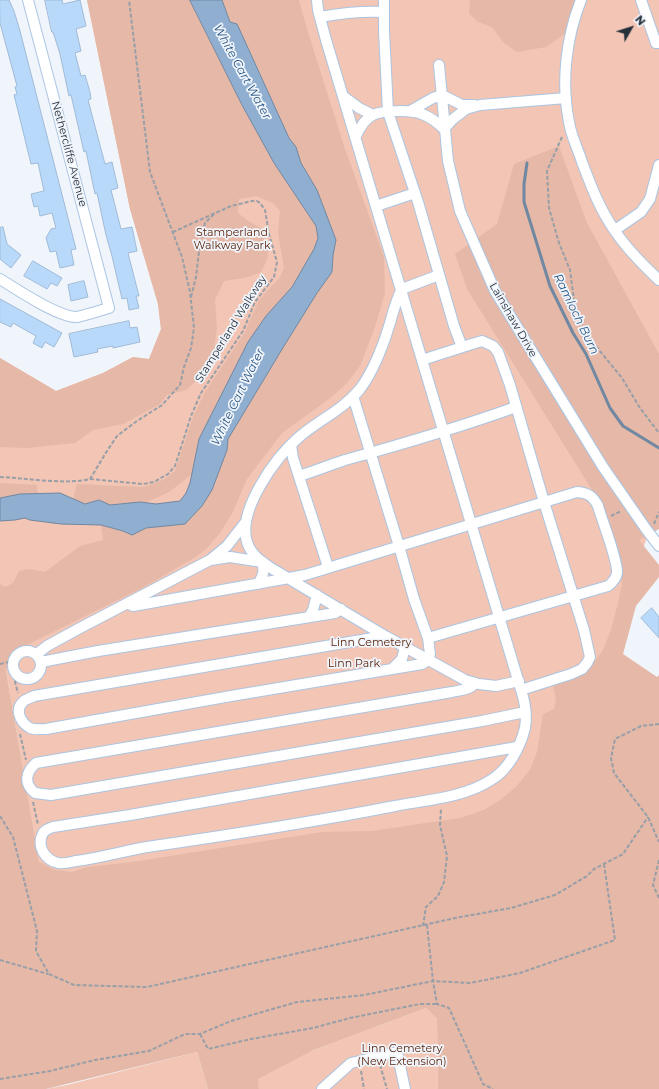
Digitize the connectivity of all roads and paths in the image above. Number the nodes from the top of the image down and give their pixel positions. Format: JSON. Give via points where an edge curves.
{"nodes":[{"id":1,"x":28,"y":0,"type":"edge"},
{"id":2,"x":129,"y":0,"type":"edge"},
{"id":3,"x":317,"y":0,"type":"edge"},
{"id":4,"x":384,"y":0,"type":"edge"},
{"id":5,"x":581,"y":0,"type":"edge"},
{"id":6,"x":641,"y":0,"type":"edge"},
{"id":7,"x":384,"y":12,"type":"junction"},
{"id":8,"x":320,"y":17,"type":"junction"},
{"id":9,"x":659,"y":43,"type":"edge"},
{"id":10,"x":439,"y":65,"type":"dead end"},
{"id":11,"x":442,"y":95,"type":"junction"},
{"id":12,"x":343,"y":96,"type":"junction"},
{"id":13,"x":566,"y":98,"type":"junction"},
{"id":14,"x":480,"y":105,"type":"junction"},
{"id":15,"x":410,"y":111,"type":"junction"},
{"id":16,"x":388,"y":112,"type":"junction"},
{"id":17,"x":373,"y":115,"type":"junction"},
{"id":18,"x":569,"y":123,"type":"junction"},
{"id":19,"x":444,"y":129,"type":"junction"},
{"id":20,"x":356,"y":136,"type":"junction"},
{"id":21,"x":659,"y":165,"type":"edge"},
{"id":22,"x":415,"y":193,"type":"junction"},
{"id":23,"x":376,"y":206,"type":"junction"},
{"id":24,"x":215,"y":214,"type":"junction"},
{"id":25,"x":615,"y":230,"type":"junction"},
{"id":26,"x":173,"y":232,"type":"junction"},
{"id":27,"x":439,"y":275,"type":"junction"},
{"id":28,"x":0,"y":279,"type":"edge"},
{"id":29,"x":659,"y":280,"type":"edge"},
{"id":30,"x":402,"y":289,"type":"junction"},
{"id":31,"x":191,"y":299,"type":"junction"},
{"id":32,"x":462,"y":347,"type":"junction"},
{"id":33,"x":422,"y":360,"type":"junction"},
{"id":34,"x":353,"y":396,"type":"junction"},
{"id":35,"x":516,"y":407,"type":"junction"},
{"id":36,"x":443,"y":430,"type":"junction"},
{"id":37,"x":659,"y":433,"type":"edge"},
{"id":38,"x":291,"y":445,"type":"junction"},
{"id":39,"x":370,"y":453,"type":"junction"},
{"id":40,"x":299,"y":476,"type":"junction"},
{"id":41,"x":0,"y":477,"type":"edge"},
{"id":42,"x":90,"y":479,"type":"junction"},
{"id":43,"x":544,"y":502,"type":"junction"},
{"id":44,"x":630,"y":508,"type":"junction"},
{"id":45,"x":602,"y":520,"type":"junction"},
{"id":46,"x":246,"y":522,"type":"junction"},
{"id":47,"x":471,"y":523,"type":"junction"},
{"id":48,"x":399,"y":546,"type":"junction"},
{"id":49,"x":659,"y":546,"type":"edge"},
{"id":50,"x":210,"y":560,"type":"junction"},
{"id":51,"x":262,"y":562,"type":"junction"},
{"id":52,"x":328,"y":568,"type":"junction"},
{"id":53,"x":289,"y":578,"type":"junction"},
{"id":54,"x":258,"y":584,"type":"junction"},
{"id":55,"x":317,"y":595,"type":"junction"},
{"id":56,"x":573,"y":597,"type":"junction"},
{"id":57,"x":127,"y":603,"type":"junction"},
{"id":58,"x":341,"y":610,"type":"junction"},
{"id":59,"x":308,"y":617,"type":"junction"},
{"id":60,"x":500,"y":617,"type":"junction"},
{"id":61,"x":358,"y":620,"type":"junction"},
{"id":62,"x":382,"y":634,"type":"junction"},
{"id":63,"x":428,"y":638,"type":"junction"},
{"id":64,"x":354,"y":641,"type":"junction"},
{"id":65,"x":405,"y":647,"type":"junction"},
{"id":66,"x":39,"y":658,"type":"junction"},
{"id":67,"x":428,"y":660,"type":"junction"},
{"id":68,"x":13,"y":661,"type":"junction"},
{"id":69,"x":0,"y":664,"type":"edge"},
{"id":70,"x":392,"y":668,"type":"junction"},
{"id":71,"x":16,"y":675,"type":"junction"},
{"id":72,"x":475,"y":683,"type":"junction"},
{"id":73,"x":520,"y":685,"type":"junction"},
{"id":74,"x":24,"y":701,"type":"junction"},
{"id":75,"x":525,"y":712,"type":"junction"},
{"id":76,"x":25,"y":724,"type":"junction"},
{"id":77,"x":659,"y":724,"type":"edge"},
{"id":78,"x":517,"y":747,"type":"junction"},
{"id":79,"x":31,"y":768,"type":"junction"},
{"id":80,"x":34,"y":793,"type":"junction"},
{"id":81,"x":441,"y":797,"type":"junction"},
{"id":82,"x":0,"y":816,"type":"edge"},
{"id":83,"x":648,"y":816,"type":"junction"},
{"id":84,"x":44,"y":832,"type":"junction"},
{"id":85,"x":659,"y":842,"type":"edge"},
{"id":86,"x":659,"y":860,"type":"edge"},
{"id":87,"x":604,"y":864,"type":"junction"},
{"id":88,"x":659,"y":898,"type":"edge"},
{"id":89,"x":427,"y":925,"type":"junction"},
{"id":90,"x":423,"y":926,"type":"junction"},
{"id":91,"x":0,"y":960,"type":"edge"},
{"id":92,"x":49,"y":974,"type":"junction"},
{"id":93,"x":433,"y":981,"type":"junction"},
{"id":94,"x":437,"y":1004,"type":"junction"},
{"id":95,"x":200,"y":1034,"type":"junction"},
{"id":96,"x":378,"y":1056,"type":"junction"},
{"id":97,"x":359,"y":1061,"type":"junction"},
{"id":98,"x":0,"y":1079,"type":"edge"},
{"id":99,"x":322,"y":1089,"type":"edge"},
{"id":100,"x":364,"y":1089,"type":"edge"},
{"id":101,"x":387,"y":1089,"type":"edge"},
{"id":102,"x":405,"y":1089,"type":"edge"},
{"id":103,"x":493,"y":1089,"type":"edge"}],
"edges":[{"from":1,"to":28,"type":"street","name":"Nethercliffe Avenue","via":[[109,308],[76,317],[66,316]]},
{"from":2,"to":26,"type":"path","name":"Stamperland Walkway","via":[[150,172]]},
{"from":3,"to":8,"type":"street"},
{"from":4,"to":7,"type":"street"},
{"from":5,"to":13,"type":"street","via":[[574,17],[566,55]]},
{"from":6,"to":9,"type":"street","via":[[656,43]]},
{"from":7,"to":8,"type":"street","via":[[362,11]]},
{"from":7,"to":16,"type":"street"},
{"from":8,"to":12,"type":"street"},
{"from":10,"to":11,"type":"street","name":"Lainshaw Drive"},
{"from":11,"to":14,"type":"street","via":[[462,105]]},
{"from":11,"to":15,"type":"street"},
{"from":11,"to":19,"type":"street","name":"Lainshaw Drive"},
{"from":12,"to":17,"type":"street"},
{"from":12,"to":20,"type":"street"},
{"from":13,"to":14,"type":"street"},
{"from":13,"to":18,"type":"street"},
{"from":14,"to":19,"type":"street","via":[[466,109]]},
{"from":15,"to":16,"type":"street"},
{"from":15,"to":19,"type":"street","via":[[422,114]]},
{"from":16,"to":17,"type":"street"},
{"from":16,"to":22,"type":"street"},
{"from":17,"to":20,"type":"street","via":[[360,127]]},
{"from":18,"to":25,"type":"street","via":[[598,202]]},
{"from":18,"to":37,"type":"path","via":[[547,171],[550,208],[570,270],[575,308],[586,334],[622,378]]},
{"from":19,"to":44,"type":"street","name":"Lainshaw Drive","via":[[448,161],[460,211],[495,291]]},
{"from":20,"to":23,"type":"street"},
{"from":21,"to":25,"type":"street","via":[[650,199],[641,212]]},
{"from":22,"to":23,"type":"street"},
{"from":22,"to":27,"type":"street"},
{"from":23,"to":30,"type":"street"},
{"from":24,"to":26,"type":"path","name":"Stamperland Walkway"},
{"from":24,"to":31,"type":"path","via":[[205,223]]},
{"from":24,"to":42,"type":"path","name":"Stamperland Walkway","via":[[240,203],[260,203],[265,210],[277,262],[274,277],[201,393],[175,466],[168,474],[154,482],[143,484]]},
{"from":25,"to":29,"type":"street","via":[[635,257]]},
{"from":26,"to":31,"type":"path","name":"Stamperland Walkway","via":[[182,257]]},
{"from":27,"to":30,"type":"street"},
{"from":27,"to":32,"type":"street"},
{"from":30,"to":33,"type":"street"},
{"from":30,"to":34,"type":"street","via":[[369,374]]},
{"from":31,"to":42,"type":"path","name":"Stamperland Walkway","via":[[194,328],[192,348],[180,385],[162,406],[117,436]]},
{"from":32,"to":33,"type":"street"},
{"from":32,"to":35,"type":"street","via":[[482,342],[493,346],[503,363]]},
{"from":33,"to":36,"type":"street"},
{"from":34,"to":38,"type":"street"},
{"from":34,"to":39,"type":"street"},
{"from":35,"to":36,"type":"street"},
{"from":35,"to":43,"type":"street"},
{"from":36,"to":39,"type":"street"},
{"from":36,"to":47,"type":"street"},
{"from":38,"to":40,"type":"street"},
{"from":38,"to":46,"type":"street","via":[[269,471]]},
{"from":39,"to":40,"type":"street"},
{"from":39,"to":48,"type":"street"},
{"from":40,"to":52,"type":"street"},
{"from":41,"to":42,"type":"path","name":"Stamperland Walkway","via":[[63,481]]},
{"from":43,"to":45,"type":"street","via":[[577,492],[586,492],[593,497]]},
{"from":43,"to":47,"type":"street"},
{"from":43,"to":56,"type":"street"},
{"from":44,"to":45,"type":"path"},
{"from":44,"to":49,"type":"street","name":"Lainshaw Drive"},
{"from":45,"to":56,"type":"street","via":[[617,574],[608,586]]},
{"from":46,"to":50,"type":"street","via":[[228,546]]},
{"from":46,"to":51,"type":"street","via":[[244,530],[247,544],[254,556]]},
{"from":47,"to":48,"type":"street"},
{"from":47,"to":60,"type":"street"},
{"from":48,"to":52,"type":"street"},
{"from":48,"to":63,"type":"street"},
{"from":50,"to":51,"type":"street","via":[[230,558]]},
{"from":50,"to":57,"type":"street"},
{"from":51,"to":53,"type":"street"},
{"from":51,"to":54,"type":"street","via":[[264,570]]},
{"from":52,"to":53,"type":"street"},
{"from":53,"to":54,"type":"street"},
{"from":53,"to":55,"type":"street"},
{"from":54,"to":57,"type":"street","via":[[133,606]]},
{"from":55,"to":58,"type":"street"},
{"from":55,"to":59,"type":"street","via":[[314,610]]},
{"from":56,"to":60,"type":"street"},
{"from":56,"to":73,"type":"street","via":[[589,649],[590,658],[587,664],[571,674]]},
{"from":57,"to":66,"type":"street","via":[[53,643]]},
{"from":58,"to":59,"type":"street"},
{"from":58,"to":61,"type":"street"},
{"from":59,"to":66,"type":"street"},
{"from":60,"to":63,"type":"street"},
{"from":60,"to":73,"type":"street"},
{"from":61,"to":62,"type":"street"},
{"from":61,"to":64,"type":"street","via":[[359,632]]},
{"from":62,"to":64,"type":"street","via":[[379,637]]},
{"from":62,"to":65,"type":"street"},
{"from":63,"to":67,"type":"street"},
{"from":64,"to":74,"type":"street","via":[[34,696]]},
{"from":65,"to":67,"type":"street"},
{"from":65,"to":70,"type":"street","via":[[402,659]]},
{"from":66,"to":68,"type":"street","via":[[28,650],[19,653]]},
{"from":66,"to":71,"type":"street","via":[[40,671],[34,678],[25,679]]},
{"from":67,"to":70,"type":"street","via":[[422,664]]},
{"from":67,"to":72,"type":"street"},
{"from":68,"to":69,"type":"path"},
{"from":68,"to":71,"type":"street"},
{"from":70,"to":76,"type":"street","via":[[46,729],[32,728]]},
{"from":71,"to":74,"type":"path","via":[[17,692]]},
{"from":72,"to":73,"type":"street","via":[[496,686]]},
{"from":72,"to":79,"type":"street","via":[[467,689],[452,692],[52,760]]},
{"from":73,"to":75,"type":"street"},
{"from":74,"to":76,"type":"street","via":[[19,708],[19,715]]},
{"from":75,"to":78,"type":"street","via":[[525,728]]},
{"from":75,"to":80,"type":"street","via":[[119,784],[51,795]]},
{"from":76,"to":79,"type":"path","via":[[20,733],[26,759]]},
{"from":77,"to":83,"type":"path","via":[[641,726],[615,739],[611,758],[614,773]]},
{"from":78,"to":81,"type":"street","via":[[506,767],[492,780],[476,788]]},
{"from":78,"to":84,"type":"street","via":[[130,815],[53,826]]},
{"from":79,"to":80,"type":"street","via":[[27,776],[28,784]]},
{"from":80,"to":84,"type":"path","via":[[32,799],[37,824]]},
{"from":81,"to":84,"type":"street","via":[[60,864],[45,856],[40,842]]},
{"from":81,"to":90,"type":"path","via":[[440,825],[447,856],[444,882],[438,896],[426,907]]},
{"from":82,"to":92,"type":"path","via":[[13,837],[36,931],[36,951]]},
{"from":83,"to":85,"type":"path"},
{"from":83,"to":87,"type":"path","via":[[623,854]]},
{"from":86,"to":88,"type":"path","via":[[653,885]]},
{"from":87,"to":89,"type":"path","via":[[555,895],[511,908]]},
{"from":87,"to":93,"type":"path","via":[[615,940],[520,973],[470,983]]},
{"from":89,"to":90,"type":"path"},
{"from":89,"to":93,"type":"path"},
{"from":90,"to":92,"type":"path","via":[[147,987],[74,985]]},
{"from":91,"to":92,"type":"path"},
{"from":93,"to":94,"type":"path"},
{"from":93,"to":95,"type":"path","via":[[364,995],[297,1002],[231,1021]]},
{"from":94,"to":95,"type":"path","via":[[420,1004],[208,1049]]},
{"from":94,"to":103,"type":"path","via":[[449,1008],[483,1084]]},
{"from":95,"to":98,"type":"path","via":[[185,1034],[149,1051]]},
{"from":96,"to":97,"type":"street"},
{"from":96,"to":101,"type":"path"},
{"from":96,"to":102,"type":"street","via":[[397,1052]]},
{"from":97,"to":99,"type":"street","via":[[351,1063]]},
{"from":97,"to":100,"type":"path"}]}
